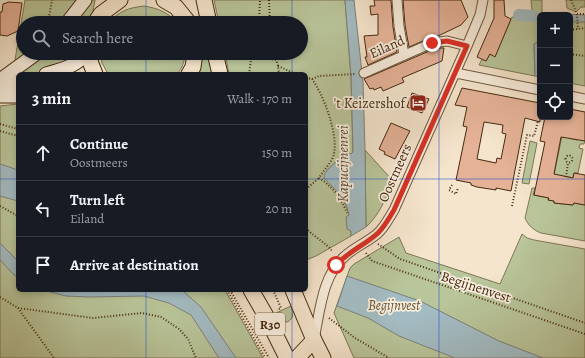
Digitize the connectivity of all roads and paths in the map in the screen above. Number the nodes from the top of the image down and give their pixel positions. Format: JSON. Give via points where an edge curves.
{"nodes":[{"id":1,"x":52,"y":0,"type":"edge"},
{"id":2,"x":85,"y":0,"type":"edge"},
{"id":3,"x":120,"y":0,"type":"edge"},
{"id":4,"x":164,"y":0,"type":"edge"},
{"id":5,"x":199,"y":0,"type":"edge"},
{"id":6,"x":204,"y":0,"type":"edge"},
{"id":7,"x":260,"y":0,"type":"edge"},
{"id":8,"x":269,"y":0,"type":"edge"},
{"id":9,"x":396,"y":0,"type":"edge"},
{"id":10,"x":483,"y":0,"type":"edge"},
{"id":11,"x":571,"y":0,"type":"edge"},
{"id":12,"x":108,"y":4,"type":"edge"},
{"id":13,"x":577,"y":14,"type":"junction"},
{"id":14,"x":585,"y":14,"type":"edge"},
{"id":15,"x":49,"y":16,"type":"edge"},
{"id":16,"x":72,"y":16,"type":"edge"},
{"id":17,"x":100,"y":16,"type":"edge"},
{"id":18,"x":183,"y":16,"type":"edge"},
{"id":19,"x":197,"y":16,"type":"edge"},
{"id":20,"x":207,"y":16,"type":"edge"},
{"id":21,"x":259,"y":16,"type":"edge"},
{"id":22,"x":270,"y":16,"type":"edge"},
{"id":23,"x":585,"y":28,"type":"edge"},
{"id":24,"x":578,"y":29,"type":"junction"},
{"id":25,"x":573,"y":30,"type":"edge"},
{"id":26,"x":467,"y":46,"type":"junction"},
{"id":27,"x":573,"y":54,"type":"edge"},
{"id":28,"x":404,"y":55,"type":"junction"},
{"id":29,"x":585,"y":56,"type":"edge"},
{"id":30,"x":27,"y":60,"type":"edge"},
{"id":31,"x":81,"y":60,"type":"edge"},
{"id":32,"x":89,"y":60,"type":"edge"},
{"id":33,"x":194,"y":60,"type":"edge"},
{"id":34,"x":217,"y":60,"type":"edge"},
{"id":35,"x":251,"y":60,"type":"edge"},
{"id":36,"x":277,"y":60,"type":"edge"},
{"id":37,"x":278,"y":66,"type":"junction"},
{"id":38,"x":52,"y":72,"type":"edge"},
{"id":39,"x":94,"y":72,"type":"edge"},
{"id":40,"x":190,"y":72,"type":"edge"},
{"id":41,"x":220,"y":72,"type":"edge"},
{"id":42,"x":249,"y":72,"type":"edge"},
{"id":43,"x":278,"y":72,"type":"edge"},
{"id":44,"x":292,"y":72,"type":"edge"},
{"id":45,"x":364,"y":73,"type":"dead end"},
{"id":46,"x":456,"y":73,"type":"junction"},
{"id":47,"x":346,"y":75,"type":"dead end"},
{"id":48,"x":308,"y":78,"type":"edge"},
{"id":49,"x":312,"y":79,"type":"junction"},
{"id":50,"x":0,"y":80,"type":"edge"},
{"id":51,"x":16,"y":84,"type":"edge"},
{"id":52,"x":0,"y":89,"type":"edge"},
{"id":53,"x":537,"y":89,"type":"edge"},
{"id":54,"x":0,"y":96,"type":"edge"},
{"id":55,"x":16,"y":96,"type":"edge"},
{"id":56,"x":573,"y":97,"type":"edge"},
{"id":57,"x":585,"y":99,"type":"edge"},
{"id":58,"x":538,"y":121,"type":"dead end"},
{"id":59,"x":0,"y":124,"type":"edge"},
{"id":60,"x":16,"y":128,"type":"edge"},
{"id":61,"x":0,"y":131,"type":"edge"},
{"id":62,"x":16,"y":135,"type":"edge"},
{"id":63,"x":568,"y":163,"type":"dead end"},
{"id":64,"x":566,"y":177,"type":"dead end"},
{"id":65,"x":319,"y":178,"type":"junction"},
{"id":66,"x":452,"y":185,"type":"dead end"},
{"id":67,"x":308,"y":187,"type":"edge"},
{"id":68,"x":458,"y":188,"type":"dead end"},
{"id":69,"x":0,"y":206,"type":"edge"},
{"id":70,"x":512,"y":206,"type":"dead end"},
{"id":71,"x":347,"y":213,"type":"dead end"},
{"id":72,"x":16,"y":215,"type":"edge"},
{"id":73,"x":308,"y":230,"type":"edge"},
{"id":74,"x":371,"y":238,"type":"junction"},
{"id":75,"x":332,"y":251,"type":"dead end"},
{"id":76,"x":366,"y":252,"type":"dead end"},
{"id":77,"x":228,"y":292,"type":"edge"},
{"id":78,"x":231,"y":292,"type":"edge"},
{"id":79,"x":252,"y":292,"type":"edge"},
{"id":80,"x":274,"y":292,"type":"edge"},
{"id":81,"x":294,"y":292,"type":"edge"},
{"id":82,"x":0,"y":297,"type":"edge"},
{"id":83,"x":18,"y":308,"type":"junction"},
{"id":84,"x":281,"y":308,"type":"dead end"},
{"id":85,"x":329,"y":318,"type":"dead end"},
{"id":86,"x":585,"y":322,"type":"edge"},
{"id":87,"x":585,"y":334,"type":"edge"},
{"id":88,"x":314,"y":340,"type":"junction"},
{"id":89,"x":54,"y":358,"type":"edge"},
{"id":90,"x":196,"y":358,"type":"edge"},
{"id":91,"x":265,"y":358,"type":"edge"},
{"id":92,"x":269,"y":358,"type":"edge"},
{"id":93,"x":287,"y":358,"type":"edge"},
{"id":94,"x":297,"y":358,"type":"edge"},
{"id":95,"x":323,"y":358,"type":"edge"},
{"id":96,"x":389,"y":358,"type":"edge"}],
"edges":[{"from":1,"to":15,"type":"path"},
{"from":2,"to":16,"type":"main road"},
{"from":3,"to":12,"type":"main road"},
{"from":4,"to":18,"type":"main road","via":[[176,7]]},
{"from":5,"to":19,"type":"main road"},
{"from":6,"to":20,"type":"main road"},
{"from":7,"to":21,"type":"path"},
{"from":8,"to":22,"type":"path"},
{"from":9,"to":28,"type":"street"},
{"from":10,"to":26,"type":"street","name":"Oostmeers","via":[[480,15]]},
{"from":11,"to":13,"type":"path"},
{"from":12,"to":17,"type":"main road"},
{"from":13,"to":14,"type":"path"},
{"from":13,"to":24,"type":"path"},
{"from":23,"to":24,"type":"path"},
{"from":24,"to":25,"type":"path"},
{"from":26,"to":28,"type":"street","name":"Eiland","via":[[442,41]]},
{"from":26,"to":46,"type":"street","name":"Oostmeers"},
{"from":27,"to":29,"type":"path"},
{"from":28,"to":45,"type":"street","name":"Eiland"},
{"from":30,"to":50,"type":"main road"},
{"from":31,"to":38,"type":"main road"},
{"from":32,"to":39,"type":"main road"},
{"from":33,"to":40,"type":"main road"},
{"from":34,"to":41,"type":"main road"},
{"from":35,"to":42,"type":"path"},
{"from":36,"to":37,"type":"path"},
{"from":37,"to":43,"type":"path"},
{"from":37,"to":44,"type":"path"},
{"from":46,"to":53,"type":"street"},
{"from":46,"to":74,"type":"street","name":"Oostmeers","via":[[394,210],[384,226]]},
{"from":47,"to":49,"type":"path","via":[[319,76]]},
{"from":48,"to":49,"type":"path"},
{"from":49,"to":65,"type":"path","via":[[324,99],[334,143],[334,155]]},
{"from":51,"to":52,"type":"main road"},
{"from":54,"to":55,"type":"main road"},
{"from":56,"to":57,"type":"street"},
{"from":58,"to":70,"type":"path","via":[[534,136],[527,135]]},
{"from":59,"to":60,"type":"path"},
{"from":61,"to":62,"type":"path"},
{"from":63,"to":64,"type":"path"},
{"from":65,"to":67,"type":"path"},
{"from":65,"to":71,"type":"path","via":[[335,190]]},
{"from":66,"to":68,"type":"path","via":[[449,190],[456,194]]},
{"from":69,"to":72,"type":"path"},
{"from":73,"to":75,"type":"path"},
{"from":74,"to":86,"type":"path","via":[[400,259]]},
{"from":74,"to":88,"type":"street","name":"Oostmeers","via":[[344,256],[331,273],[326,284]]},
{"from":76,"to":87,"type":"path","name":"Begijnenvest","via":[[372,261]]},
{"from":77,"to":91,"type":"path"},
{"from":78,"to":92,"type":"path"},
{"from":79,"to":93,"type":"main road","number":"R30"},
{"from":80,"to":84,"type":"path"},
{"from":81,"to":88,"type":"main road","number":"R30"},
{"from":82,"to":83,"type":"path"},
{"from":83,"to":89,"type":"path"},
{"from":83,"to":90,"type":"path","via":[[93,318],[142,312],[161,317],[179,329],[188,339]]},
{"from":85,"to":96,"type":"path","via":[[355,338]]},
{"from":88,"to":94,"type":"main road"},
{"from":88,"to":95,"type":"main road","number":"R30"}]}
